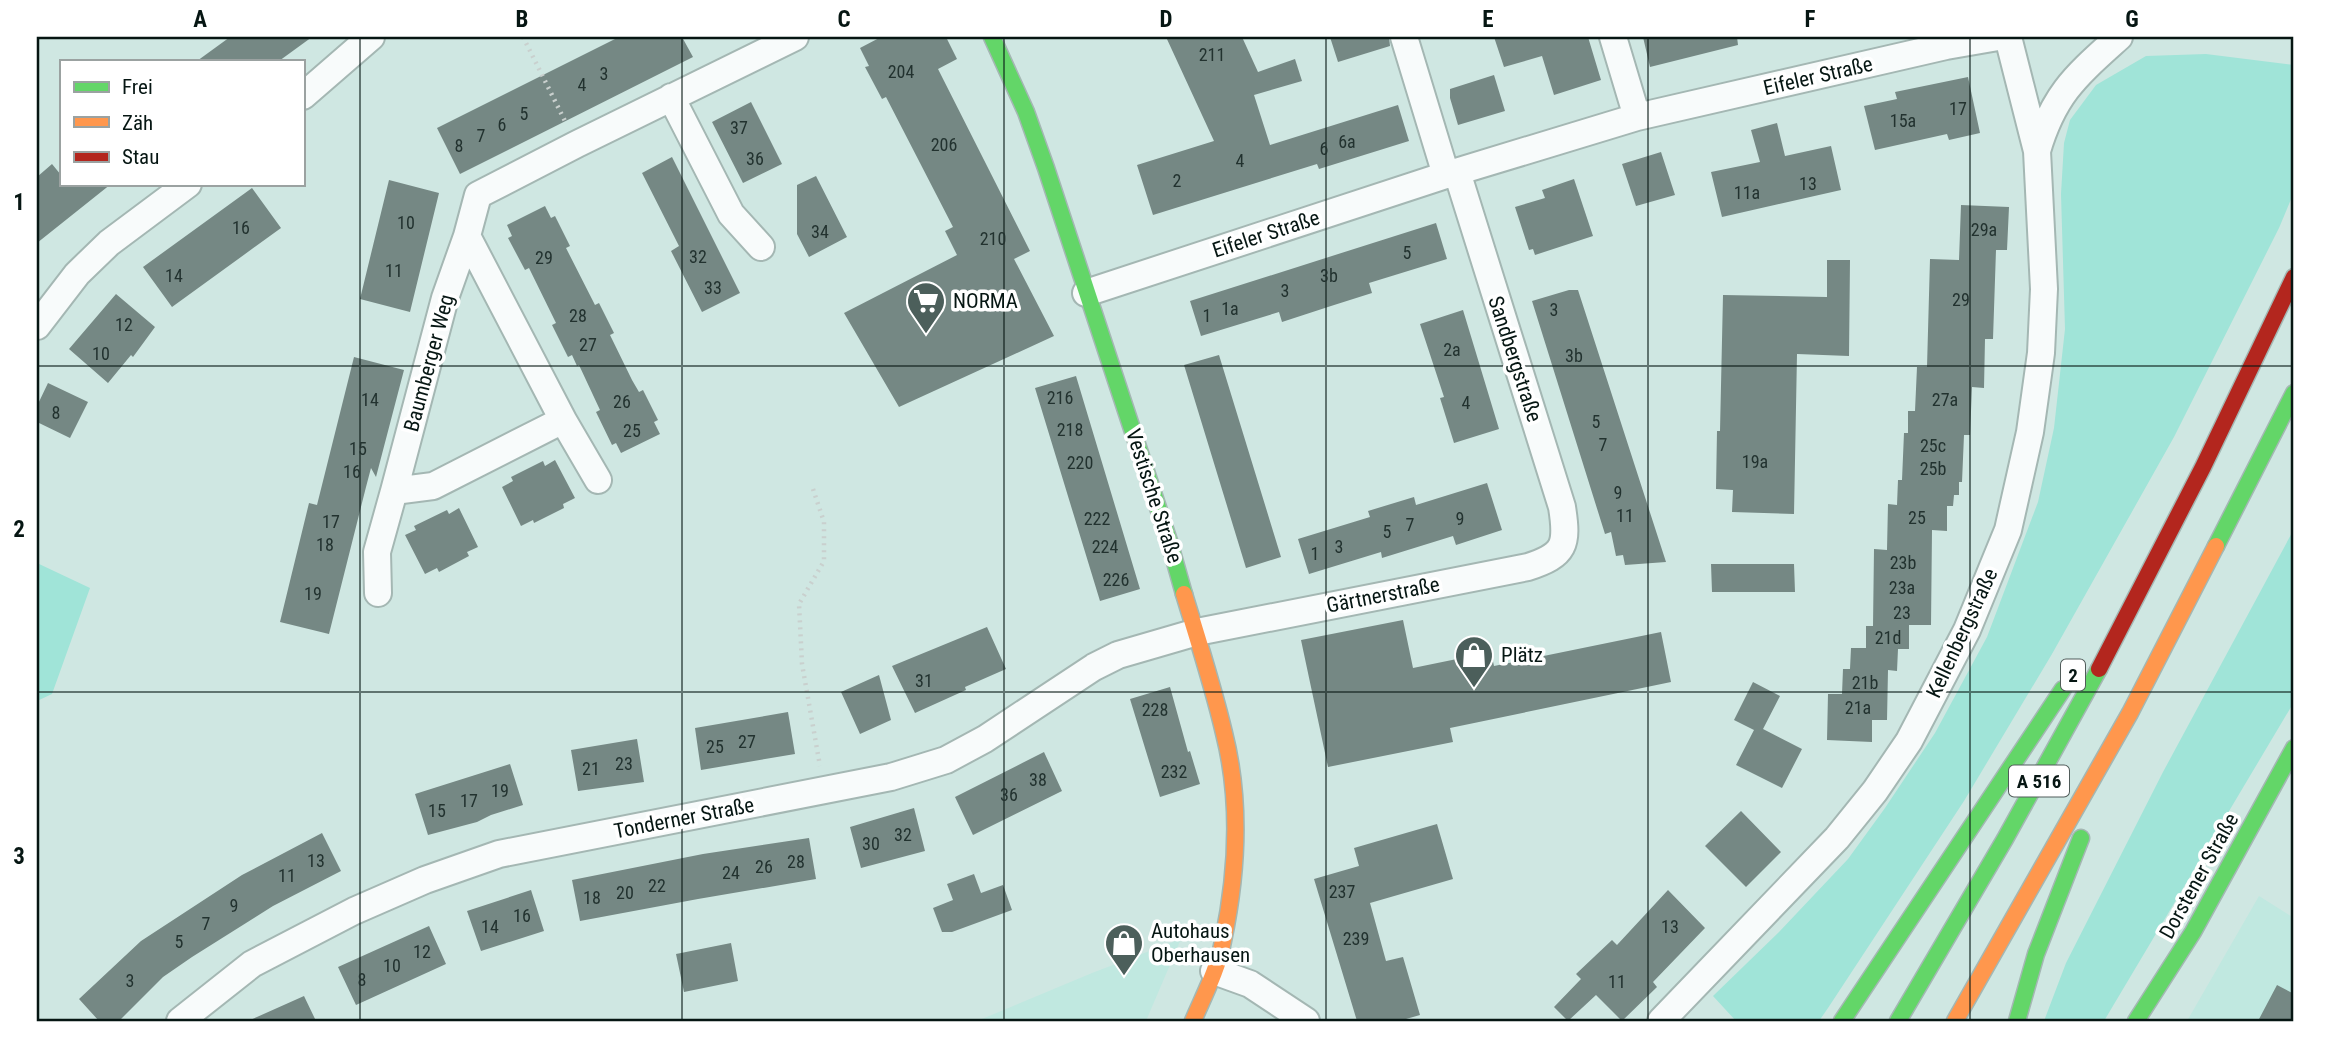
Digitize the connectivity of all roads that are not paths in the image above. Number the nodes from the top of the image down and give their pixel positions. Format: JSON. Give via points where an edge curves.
{"nodes":[{"id":1,"x":371,"y":37,"type":"edge"},
{"id":2,"x":795,"y":37,"type":"edge"},
{"id":3,"x":992,"y":37,"type":"edge"},
{"id":4,"x":1404,"y":37,"type":"edge"},
{"id":5,"x":1613,"y":37,"type":"edge"},
{"id":6,"x":1998,"y":37,"type":"edge"},
{"id":7,"x":2008,"y":37,"type":"edge"},
{"id":8,"x":2119,"y":37,"type":"edge"},
{"id":9,"x":304,"y":95,"type":"edge"},
{"id":10,"x":671,"y":97,"type":"junction"},
{"id":11,"x":1637,"y":117,"type":"junction"},
{"id":12,"x":2038,"y":151,"type":"junction"},
{"id":13,"x":1452,"y":174,"type":"junction"},
{"id":14,"x":185,"y":186,"type":"edge"},
{"id":15,"x":467,"y":236,"type":"junction"},
{"id":16,"x":761,"y":247,"type":"dead end"},
{"id":17,"x":2294,"y":277,"type":"edge"},
{"id":18,"x":1086,"y":293,"type":"junction"},
{"id":19,"x":37,"y":326,"type":"edge"},
{"id":20,"x":2294,"y":393,"type":"edge"},
{"id":21,"x":563,"y":420,"type":"junction"},
{"id":22,"x":598,"y":480,"type":"dead end"},
{"id":23,"x":394,"y":491,"type":"junction"},
{"id":24,"x":2169,"y":534,"type":"junction"},
{"id":25,"x":1563,"y":546,"type":"joint"},
{"id":26,"x":378,"y":593,"type":"dead end"},
{"id":27,"x":1196,"y":632,"type":"junction"},
{"id":28,"x":2092,"y":647,"type":"dead end"},
{"id":29,"x":2069,"y":681,"type":"dead end"},
{"id":30,"x":2130,"y":713,"type":"junction"},
{"id":31,"x":2294,"y":748,"type":"edge"},
{"id":32,"x":1214,"y":971,"type":"junction"},
{"id":33,"x":180,"y":1021,"type":"edge"},
{"id":34,"x":1193,"y":1021,"type":"edge"},
{"id":35,"x":1306,"y":1021,"type":"edge"},
{"id":36,"x":1661,"y":1021,"type":"edge"},
{"id":37,"x":1842,"y":1021,"type":"edge"},
{"id":38,"x":1898,"y":1021,"type":"edge"},
{"id":39,"x":1955,"y":1021,"type":"edge"},
{"id":40,"x":2017,"y":1021,"type":"edge"},
{"id":41,"x":2136,"y":1021,"type":"edge"}],
"edges":[{"from":1,"to":9,"type":"street"},
{"from":2,"to":10,"type":"street","name":"Baumberger Weg"},
{"from":3,"to":18,"type":"main road","name":"Vestische Straße","via":[[1026,112]]},
{"from":4,"to":13,"type":"street"},
{"from":5,"to":11,"type":"street"},
{"from":6,"to":11,"type":"street","name":"Eifeler Straße"},
{"from":7,"to":12,"type":"street","name":"Kellenbergstraße"},
{"from":8,"to":12,"type":"street","name":"Kellenbergstraße","via":[[2079,72],[2061,96]]},
{"from":10,"to":15,"type":"street","name":"Baumberger Weg","via":[[478,195]]},
{"from":10,"to":16,"type":"street","via":[[731,214]]},
{"from":11,"to":13,"type":"street","name":"Eifeler Straße"},
{"from":12,"to":36,"type":"street","name":"Kellenbergstraße","via":[[2044,289],[2030,432],[2008,530],[1967,630],[1909,741],[1875,792],[1837,838]]},
{"from":13,"to":18,"type":"street","name":"Eifeler Straße"},
{"from":13,"to":25,"type":"street","name":"Sandbergstraße","via":[[1562,507]]},
{"from":14,"to":19,"type":"street","via":[[108,243]]},
{"from":15,"to":21,"type":"street"},
{"from":15,"to":23,"type":"street","name":"Baumberger Weg","via":[[445,298]]},
{"from":17,"to":24,"type":"main road","number":"A 516"},
{"from":18,"to":27,"type":"main road","name":"Vestische Straße"},
{"from":20,"to":30,"type":"main road","number":"A 516"},
{"from":21,"to":22,"type":"street"},
{"from":21,"to":23,"type":"street","via":[[433,486]]},
{"from":23,"to":26,"type":"street","name":"Baumberger Weg","via":[[377,552]]},
{"from":24,"to":28,"type":"main road","number":"2"},
{"from":24,"to":38,"type":"main road","number":"A 516","via":[[2041,776]]},
{"from":25,"to":27,"type":"street","name":"Gärtnerstraße","via":[[1548,560],[1528,567]]},
{"from":27,"to":32,"type":"main road","name":"Vestische Straße","via":[[1225,735],[1234,804],[1235,857]]},
{"from":27,"to":33,"type":"street","name":"Tonderner Straße","via":[[1118,655],[946,760],[891,778],[499,854],[425,880],[252,964]]},
{"from":29,"to":37,"type":"main road","number":"2"},
{"from":30,"to":39,"type":"main road","number":"A 516"},
{"from":30,"to":40,"type":"main road","via":[[2036,954]]},
{"from":31,"to":41,"type":"main road","name":"Dorstener Straße","via":[[2193,932]]},
{"from":32,"to":34,"type":"main road","name":"Vestische Straße"},
{"from":32,"to":35,"type":"street","via":[[1250,984]]}]}
